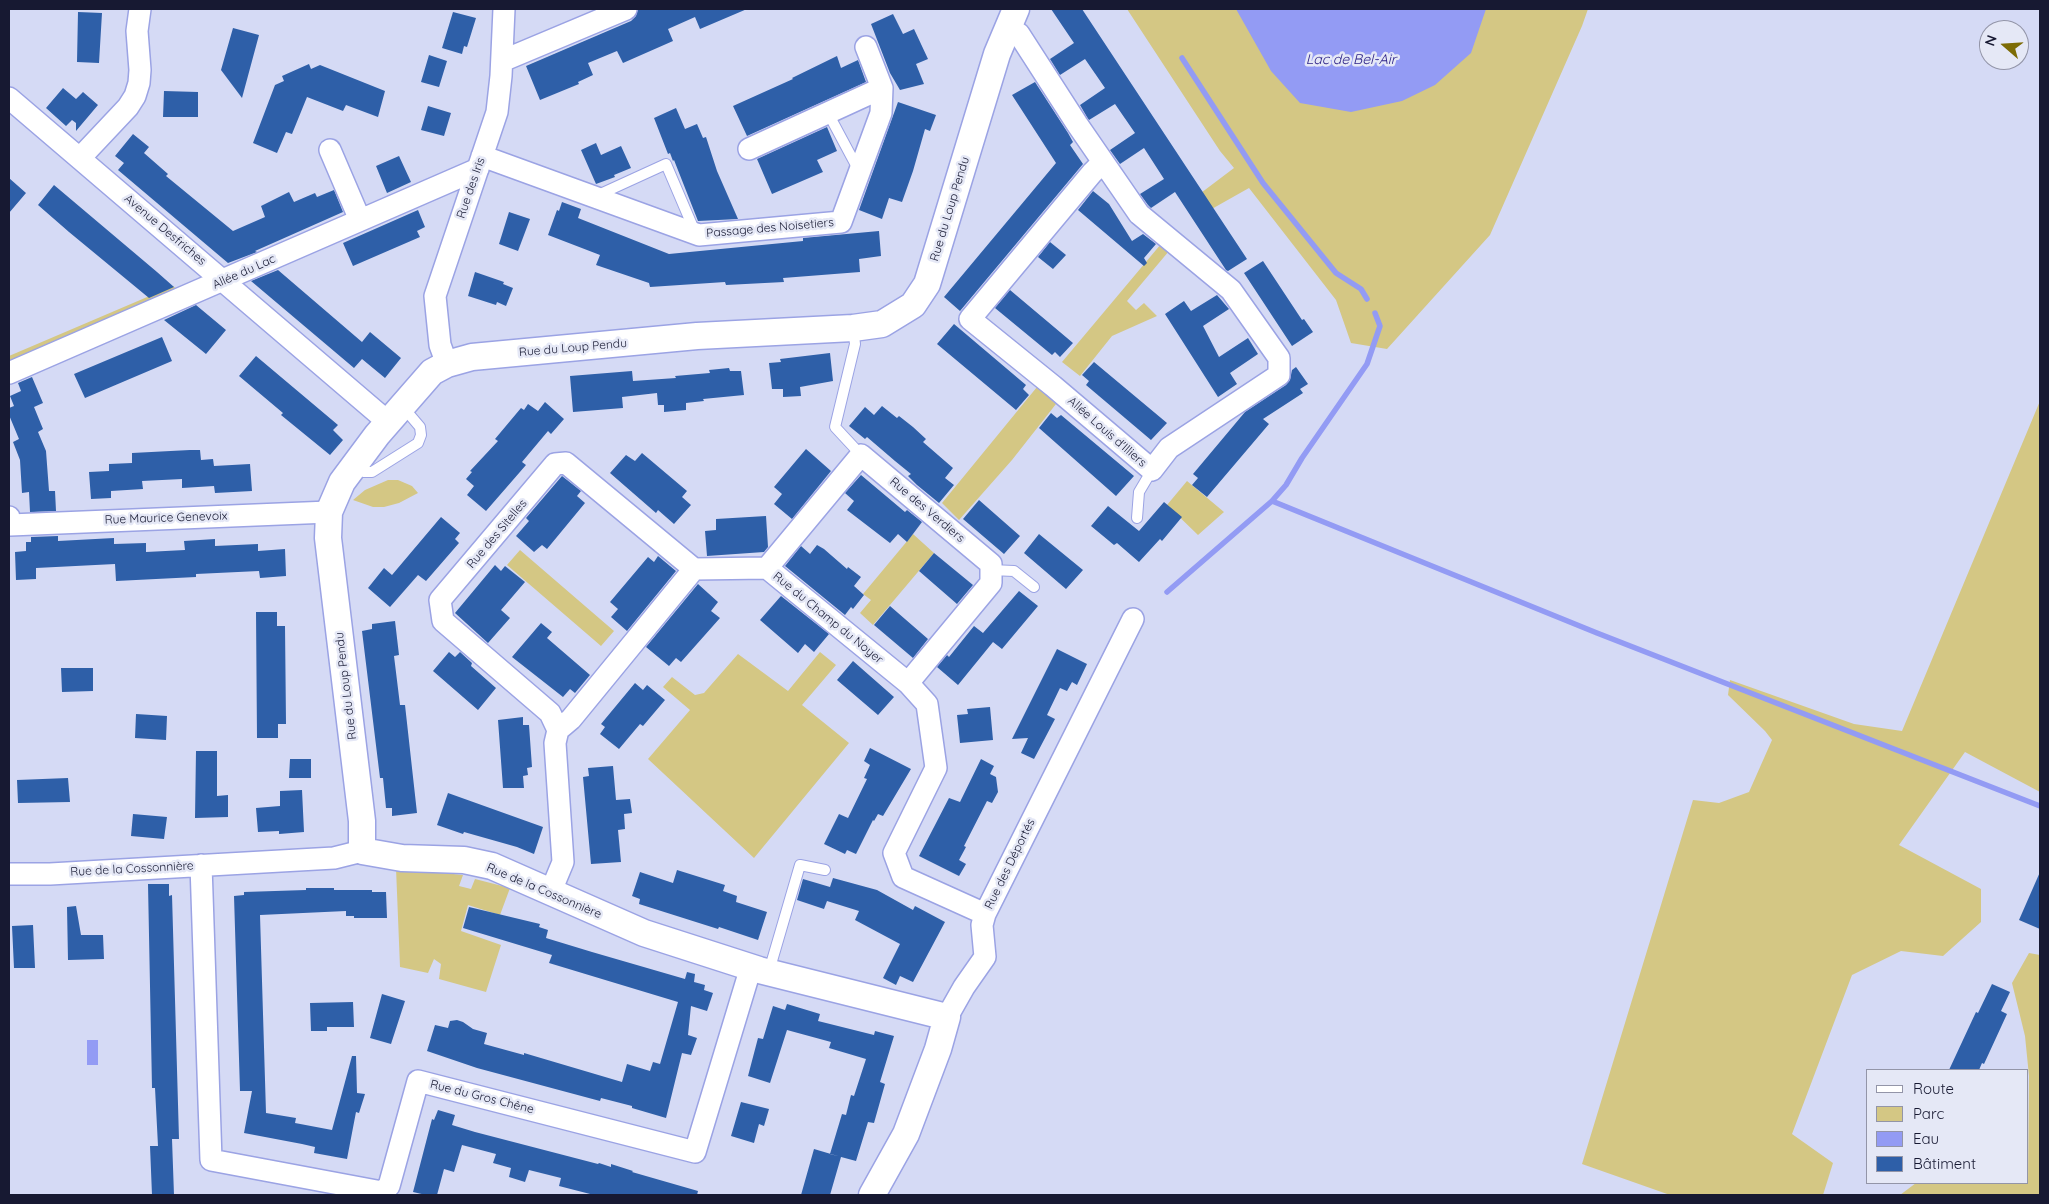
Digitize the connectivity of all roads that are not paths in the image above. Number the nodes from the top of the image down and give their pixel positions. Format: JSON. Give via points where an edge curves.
{"nodes":[{"id":1,"x":140,"y":9,"type":"edge"},
{"id":2,"x":504,"y":9,"type":"edge"},
{"id":3,"x":626,"y":9,"type":"edge"},
{"id":4,"x":1012,"y":18,"type":"edge"},
{"id":5,"x":866,"y":47,"type":"dead end"},
{"id":6,"x":502,"y":61,"type":"junction"},
{"id":7,"x":882,"y":88,"type":"junction"},
{"id":8,"x":9,"y":98,"type":"edge"},
{"id":9,"x":828,"y":113,"type":"junction"},
{"id":10,"x":749,"y":149,"type":"dead end"},
{"id":11,"x":330,"y":150,"type":"dead end"},
{"id":12,"x":80,"y":158,"type":"junction"},
{"id":13,"x":480,"y":162,"type":"junction"},
{"id":14,"x":1102,"y":163,"type":"junction"},
{"id":15,"x":860,"y":172,"type":"junction"},
{"id":16,"x":595,"y":197,"type":"junction"},
{"id":17,"x":360,"y":220,"type":"junction"},
{"id":18,"x":696,"y":233,"type":"junction"},
{"id":19,"x":224,"y":280,"type":"junction"},
{"id":20,"x":853,"y":328,"type":"junction"},
{"id":21,"x":447,"y":364,"type":"junction"},
{"id":22,"x":9,"y":373,"type":"edge"},
{"id":23,"x":395,"y":414,"type":"junction"},
{"id":24,"x":861,"y":455,"type":"junction"},
{"id":25,"x":352,"y":468,"type":"junction"},
{"id":26,"x":1152,"y":470,"type":"junction"},
{"id":27,"x":330,"y":512,"type":"junction"},
{"id":28,"x":9,"y":517,"type":"edge"},
{"id":29,"x":1137,"y":518,"type":"dead end"},
{"id":30,"x":767,"y":568,"type":"junction"},
{"id":31,"x":694,"y":569,"type":"junction"},
{"id":32,"x":991,"y":570,"type":"junction"},
{"id":33,"x":1034,"y":587,"type":"dead end"},
{"id":34,"x":1133,"y":619,"type":"dead end"},
{"id":35,"x":908,"y":683,"type":"junction"},
{"id":36,"x":558,"y":730,"type":"junction"},
{"id":37,"x":362,"y":851,"type":"junction"},
{"id":38,"x":201,"y":865,"type":"junction"},
{"id":39,"x":825,"y":870,"type":"dead end"},
{"id":40,"x":9,"y":874,"type":"edge"},
{"id":41,"x":551,"y":892,"type":"junction"},
{"id":42,"x":985,"y":914,"type":"junction"},
{"id":43,"x":760,"y":970,"type":"junction"},
{"id":44,"x":947,"y":1018,"type":"junction"},
{"id":45,"x":872,"y":1195,"type":"edge"}],
"edges":[{"from":1,"to":12,"type":"street","via":[[137,31],[140,83],[135,96],[128,108]]},
{"from":2,"to":6,"type":"street","name":"Rue des Iris"},
{"from":3,"to":6,"type":"street"},
{"from":4,"to":14,"type":"street","name":"Allée Louis d'Illiers"},
{"from":4,"to":20,"type":"street","name":"Rue du Loup Pendu","via":[[997,54],[928,284],[913,305],[898,316],[882,324]]},
{"from":5,"to":7,"type":"street","name":"Passage des Noisetiers"},
{"from":6,"to":13,"type":"street","name":"Rue des Iris","via":[[497,112]]},
{"from":7,"to":9,"type":"street"},
{"from":7,"to":15,"type":"street","name":"Passage des Noisetiers","via":[[882,113]]},
{"from":8,"to":12,"type":"street","name":"Avenue Desfriches"},
{"from":9,"to":10,"type":"street"},
{"from":9,"to":15,"type":"lane"},
{"from":11,"to":17,"type":"street"},
{"from":12,"to":19,"type":"street","name":"Avenue Desfriches"},
{"from":13,"to":16,"type":"street","name":"Passage des Noisetiers"},
{"from":13,"to":17,"type":"street","name":"Allée du Lac"},
{"from":13,"to":21,"type":"street","name":"Rue des Iris","via":[[435,296],[440,345]]},
{"from":14,"to":26,"type":"street","name":"Allée Louis d'Illiers","via":[[970,319]]},
{"from":14,"to":26,"type":"street","name":"Allée Louis d'Illiers","via":[[1139,214],[1231,290],[1279,358],[1279,375],[1169,448]]},
{"from":15,"to":18,"type":"street","name":"Passage des Noisetiers","via":[[841,222]]},
{"from":16,"to":18,"type":"street","name":"Passage des Noisetiers"},
{"from":16,"to":18,"type":"lane","via":[[666,164]]},
{"from":17,"to":19,"type":"street","name":"Allée du Lac"},
{"from":19,"to":22,"type":"street","name":"Allée du Lac"},
{"from":19,"to":23,"type":"street","name":"Avenue Desfriches"},
{"from":20,"to":21,"type":"street","name":"Rue du Loup Pendu","via":[[697,336],[472,357]]},
{"from":20,"to":24,"type":"lane","via":[[855,344],[835,427]]},
{"from":21,"to":23,"type":"street","name":"Rue du Loup Pendu","via":[[432,372]]},
{"from":23,"to":25,"type":"street","name":"Rue du Loup Pendu"},
{"from":23,"to":25,"type":"lane","via":[[420,427],[418,443],[372,472]]},
{"from":24,"to":30,"type":"street"},
{"from":24,"to":32,"type":"street","name":"Rue des Verdiers","via":[[991,564]]},
{"from":25,"to":27,"type":"street","name":"Rue du Loup Pendu","via":[[342,482]]},
{"from":26,"to":29,"type":"lane","via":[[1139,492]]},
{"from":27,"to":28,"type":"street","name":"Rue Maurice Genevoix","via":[[10,525]]},
{"from":27,"to":37,"type":"street","name":"Rue du Loup Pendu","via":[[328,538],[362,821]]},
{"from":30,"to":31,"type":"street","name":"Rue du Champ du Noyer"},
{"from":30,"to":35,"type":"street","name":"Rue du Champ du Noyer"},
{"from":31,"to":36,"type":"street"},
{"from":31,"to":36,"type":"street","name":"Rue des Sitelles","via":[[566,463],[555,464],[440,600],[443,621],[550,713]]},
{"from":32,"to":33,"type":"lane","via":[[1014,571]]},
{"from":32,"to":35,"type":"street","via":[[991,583]]},
{"from":34,"to":42,"type":"street","name":"Rue des Déportés"},
{"from":35,"to":42,"type":"street","name":"Rue du Champ du Noyer","via":[[927,704],[936,768],[894,853],[903,878]]},
{"from":36,"to":41,"type":"street","via":[[555,743],[563,862]]},
{"from":37,"to":38,"type":"street","name":"Rue de la Cossonnière","via":[[334,858]]},
{"from":37,"to":41,"type":"street","name":"Rue de la Cossonnière","via":[[402,858],[464,860],[492,866]]},
{"from":38,"to":40,"type":"street","name":"Rue de la Cossonnière"},
{"from":38,"to":43,"type":"street","name":"Rue du Gros Chêne","via":[[211,1160],[382,1192],[389,1186],[418,1081],[695,1152]]},
{"from":39,"to":43,"type":"lane","via":[[800,865]]},
{"from":41,"to":43,"type":"street","name":"Rue de la Cossonnière","via":[[644,933]]},
{"from":42,"to":44,"type":"street","name":"Rue des Déportés","via":[[982,925],[986,957]]},
{"from":43,"to":44,"type":"street","name":"Rue de la Cossonnière"},
{"from":44,"to":45,"type":"street","name":"Rue des Déportés","via":[[906,1134]]}]}
